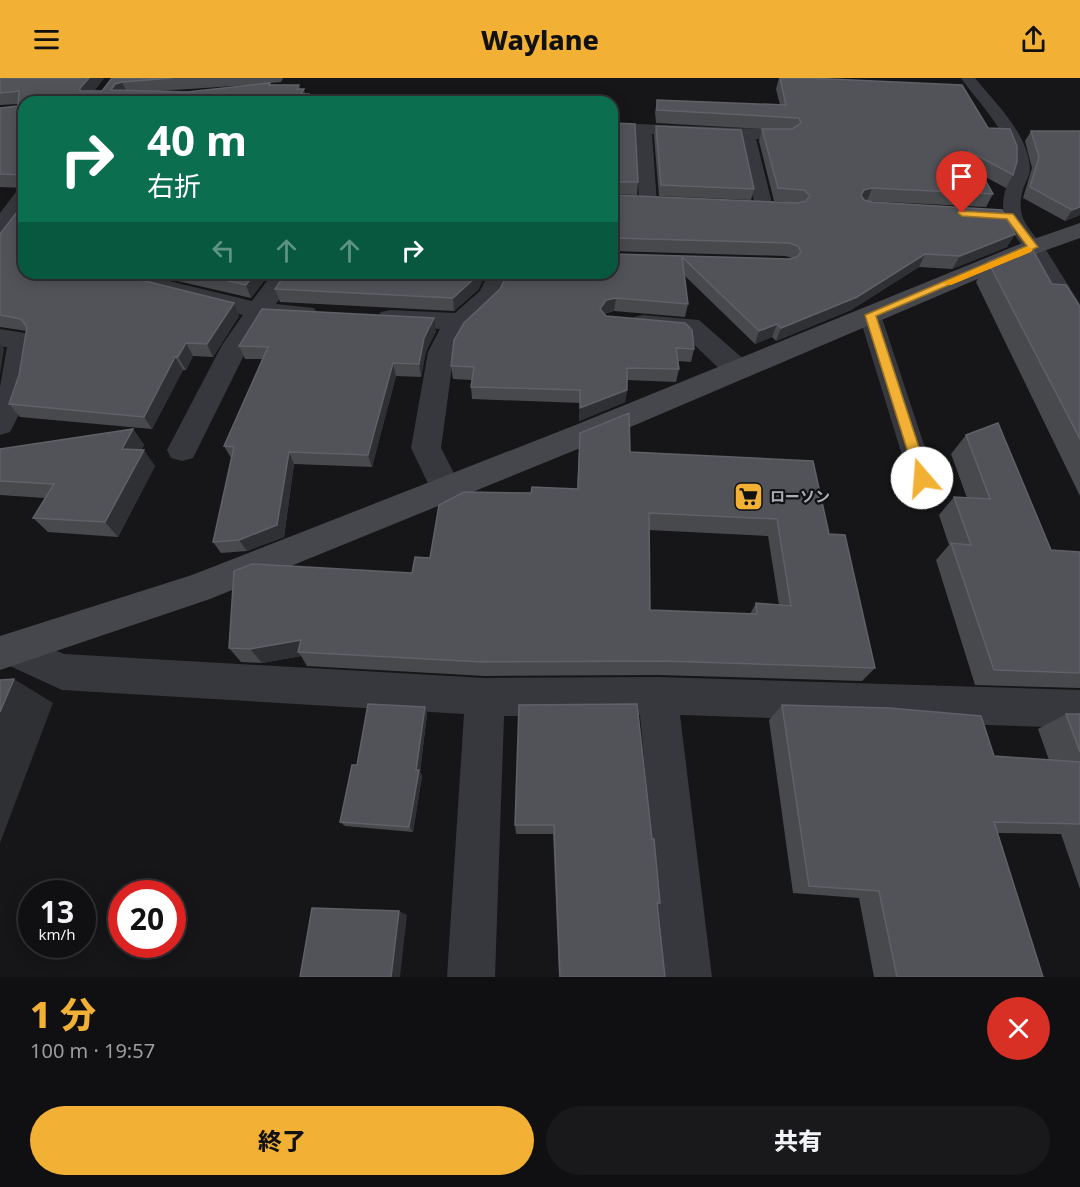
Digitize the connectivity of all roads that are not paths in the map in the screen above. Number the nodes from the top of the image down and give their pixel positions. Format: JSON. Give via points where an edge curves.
{"nodes":[{"id":1,"x":968,"y":78,"type":"edge"},
{"id":2,"x":618,"y":128,"type":"edge"},
{"id":3,"x":644,"y":129,"type":"junction"},
{"id":4,"x":747,"y":133,"type":"junction"},
{"id":5,"x":787,"y":135,"type":"edge"},
{"id":6,"x":671,"y":204,"type":"edge"},
{"id":7,"x":18,"y":205,"type":"edge"},
{"id":8,"x":741,"y":206,"type":"edge"},
{"id":9,"x":764,"y":207,"type":"junction"},
{"id":10,"x":784,"y":208,"type":"edge"},
{"id":11,"x":0,"y":228,"type":"edge"},
{"id":12,"x":1080,"y":230,"type":"edge"},
{"id":13,"x":1033,"y":247,"type":"junction"},
{"id":14,"x":158,"y":279,"type":"edge"},
{"id":15,"x":281,"y":279,"type":"edge"},
{"id":16,"x":498,"y":279,"type":"edge"},
{"id":17,"x":259,"y":311,"type":"junction"},
{"id":18,"x":330,"y":315,"type":"edge"},
{"id":19,"x":870,"y":315,"type":"junction"},
{"id":20,"x":366,"y":317,"type":"edge"},
{"id":21,"x":614,"y":321,"type":"edge"},
{"id":22,"x":461,"y":322,"type":"junction"},
{"id":23,"x":1080,"y":329,"type":"edge"},
{"id":24,"x":0,"y":338,"type":"edge"},
{"id":25,"x":738,"y":370,"type":"junction"},
{"id":26,"x":0,"y":424,"type":"edge"},
{"id":27,"x":182,"y":450,"type":"dead end"},
{"id":28,"x":922,"y":478,"type":"dead end"},
{"id":29,"x":446,"y":489,"type":"junction"},
{"id":30,"x":7,"y":652,"type":"edge"},
{"id":31,"x":657,"y":696,"type":"junction"},
{"id":32,"x":485,"y":697,"type":"junction"},
{"id":33,"x":1080,"y":709,"type":"edge"},
{"id":34,"x":471,"y":977,"type":"edge"},
{"id":35,"x":688,"y":977,"type":"edge"}],
"edges":[{"from":1,"to":13,"type":"lane","via":[[1001,117],[1014,140],[1022,167],[1004,216]]},
{"from":2,"to":3,"type":"lane"},
{"from":3,"to":4,"type":"lane"},
{"from":3,"to":6,"type":"lane","via":[[642,203]]},
{"from":4,"to":5,"type":"lane"},
{"from":4,"to":9,"type":"lane"},
{"from":7,"to":11,"type":"street"},
{"from":8,"to":9,"type":"lane"},
{"from":9,"to":10,"type":"lane"},
{"from":12,"to":13,"type":"street"},
{"from":13,"to":19,"type":"street"},
{"from":13,"to":23,"type":"street"},
{"from":14,"to":17,"type":"street","via":[[154,285]]},
{"from":15,"to":17,"type":"street"},
{"from":16,"to":22,"type":"street","via":[[490,295]]},
{"from":17,"to":18,"type":"street"},
{"from":17,"to":27,"type":"street","via":[[235,345]]},
{"from":19,"to":25,"type":"street"},
{"from":19,"to":28,"type":"lane"},
{"from":20,"to":22,"type":"street"},
{"from":21,"to":25,"type":"street","via":[[690,326]]},
{"from":22,"to":29,"type":"street","via":[[441,352],[426,448]]},
{"from":24,"to":26,"type":"street","via":[[22,340],[15,385]]},
{"from":25,"to":29,"type":"street"},
{"from":29,"to":30,"type":"street","via":[[198,588]]},
{"from":30,"to":32,"type":"street","via":[[62,672]]},
{"from":31,"to":32,"type":"street"},
{"from":31,"to":33,"type":"street"},
{"from":31,"to":35,"type":"street"},
{"from":32,"to":34,"type":"street"}]}
